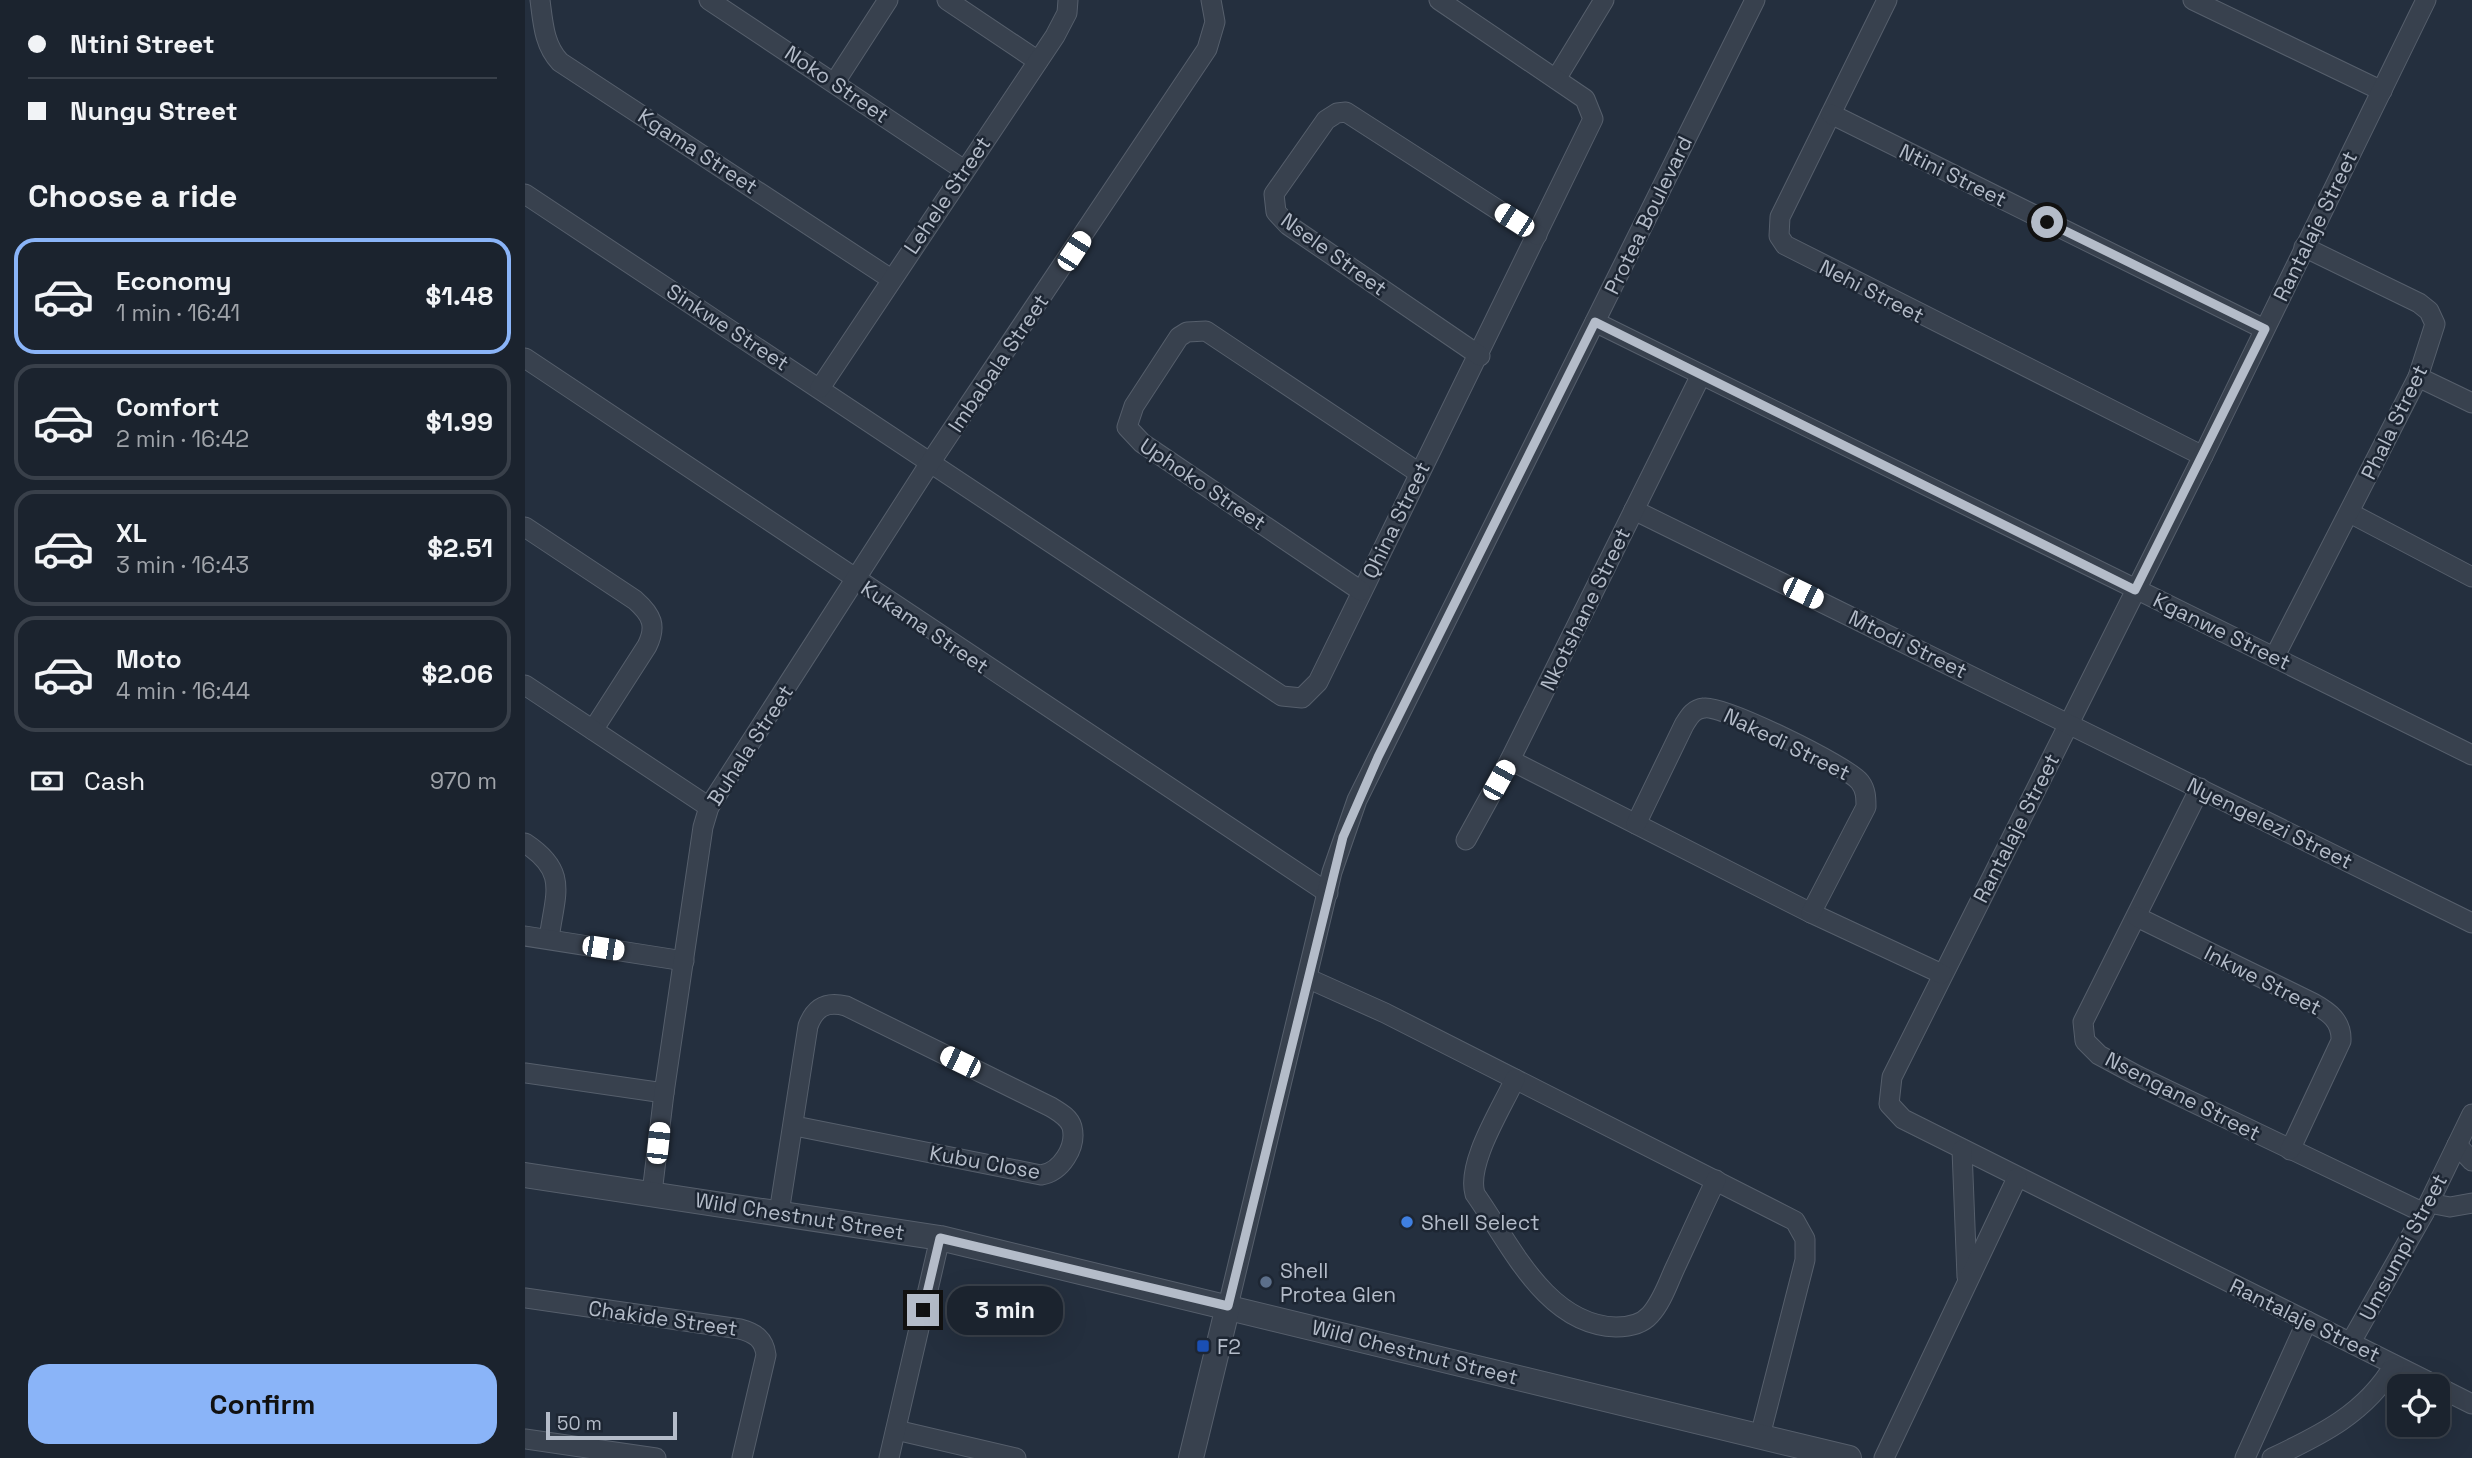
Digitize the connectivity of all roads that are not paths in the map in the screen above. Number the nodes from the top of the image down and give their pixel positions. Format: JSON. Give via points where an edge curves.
{"nodes":[{"id":1,"x":540,"y":0,"type":"edge"},
{"id":2,"x":709,"y":0,"type":"edge"},
{"id":3,"x":888,"y":0,"type":"edge"},
{"id":4,"x":947,"y":0,"type":"edge"},
{"id":5,"x":1068,"y":0,"type":"edge"},
{"id":6,"x":1211,"y":0,"type":"edge"},
{"id":7,"x":1439,"y":0,"type":"edge"},
{"id":8,"x":1604,"y":0,"type":"edge"},
{"id":9,"x":1755,"y":0,"type":"edge"},
{"id":10,"x":1887,"y":0,"type":"edge"},
{"id":11,"x":2193,"y":0,"type":"edge"},
{"id":12,"x":2426,"y":0,"type":"edge"},
{"id":13,"x":1038,"y":61,"type":"junction"},
{"id":14,"x":1556,"y":79,"type":"junction"},
{"id":15,"x":835,"y":82,"type":"junction"},
{"id":16,"x":2382,"y":91,"type":"junction"},
{"id":17,"x":1831,"y":114,"type":"junction"},
{"id":18,"x":964,"y":170,"type":"junction"},
{"id":19,"x":525,"y":194,"type":"edge"},
{"id":20,"x":1537,"y":235,"type":"junction"},
{"id":21,"x":2304,"y":247,"type":"junction"},
{"id":22,"x":891,"y":279,"type":"junction"},
{"id":23,"x":1595,"y":322,"type":"junction"},
{"id":24,"x":2265,"y":329,"type":"junction"},
{"id":25,"x":1480,"y":356,"type":"junction"},
{"id":26,"x":525,"y":358,"type":"edge"},
{"id":27,"x":1701,"y":375,"type":"junction"},
{"id":28,"x":2418,"y":377,"type":"junction"},
{"id":29,"x":820,"y":388,"type":"junction"},
{"id":30,"x":2472,"y":403,"type":"edge"},
{"id":31,"x":2203,"y":456,"type":"junction"},
{"id":32,"x":930,"y":463,"type":"junction"},
{"id":33,"x":1419,"y":473,"type":"junction"},
{"id":34,"x":1634,"y":510,"type":"junction"},
{"id":35,"x":2350,"y":513,"type":"junction"},
{"id":36,"x":525,"y":527,"type":"edge"},
{"id":37,"x":2472,"y":577,"type":"edge"},
{"id":38,"x":856,"y":581,"type":"junction"},
{"id":39,"x":2135,"y":590,"type":"junction"},
{"id":40,"x":1361,"y":591,"type":"junction"},
{"id":41,"x":2275,"y":656,"type":"junction"},
{"id":42,"x":525,"y":685,"type":"edge"},
{"id":43,"x":2068,"y":723,"type":"junction"},
{"id":44,"x":593,"y":730,"type":"junction"},
{"id":45,"x":2472,"y":755,"type":"edge"},
{"id":46,"x":1510,"y":760,"type":"junction"},
{"id":47,"x":2200,"y":788,"type":"junction"},
{"id":48,"x":709,"y":807,"type":"junction"},
{"id":49,"x":1636,"y":824,"type":"junction"},
{"id":50,"x":1466,"y":840,"type":"dead end"},
{"id":51,"x":525,"y":843,"type":"edge"},
{"id":52,"x":1328,"y":893,"type":"junction"},
{"id":53,"x":1811,"y":913,"type":"junction"},
{"id":54,"x":2137,"y":917,"type":"junction"},
{"id":55,"x":2472,"y":923,"type":"edge"},
{"id":56,"x":525,"y":936,"type":"edge"},
{"id":57,"x":549,"y":939,"type":"junction"},
{"id":58,"x":684,"y":961,"type":"junction"},
{"id":59,"x":1942,"y":974,"type":"junction"},
{"id":60,"x":1307,"y":978,"type":"junction"},
{"id":61,"x":525,"y":1073,"type":"edge"},
{"id":62,"x":1515,"y":1079,"type":"junction"},
{"id":63,"x":664,"y":1093,"type":"junction"},
{"id":64,"x":2472,"y":1114,"type":"edge"},
{"id":65,"x":795,"y":1126,"type":"junction"},
{"id":66,"x":2457,"y":1145,"type":"junction"},
{"id":67,"x":1962,"y":1150,"type":"junction"},
{"id":68,"x":2290,"y":1150,"type":"junction"},
{"id":69,"x":2472,"y":1161,"type":"edge"},
{"id":70,"x":525,"y":1175,"type":"edge"},
{"id":71,"x":2017,"y":1178,"type":"junction"},
{"id":72,"x":1716,"y":1180,"type":"junction"},
{"id":73,"x":652,"y":1193,"type":"junction"},
{"id":74,"x":2472,"y":1203,"type":"edge"},
{"id":75,"x":2450,"y":1207,"type":"junction"},
{"id":76,"x":2427,"y":1208,"type":"junction"},
{"id":77,"x":779,"y":1213,"type":"junction"},
{"id":78,"x":2472,"y":1218,"type":"edge"},
{"id":79,"x":940,"y":1238,"type":"junction"},
{"id":80,"x":1967,"y":1278,"type":"junction"},
{"id":81,"x":525,"y":1298,"type":"edge"},
{"id":82,"x":1228,"y":1306,"type":"junction"},
{"id":83,"x":2307,"y":1321,"type":"junction"},
{"id":84,"x":2351,"y":1342,"type":"junction"},
{"id":85,"x":2394,"y":1365,"type":"junction"},
{"id":86,"x":2412,"y":1374,"type":"edge"},
{"id":87,"x":2450,"y":1393,"type":"edge"},
{"id":88,"x":2472,"y":1404,"type":"edge"},
{"id":89,"x":895,"y":1430,"type":"junction"},
{"id":90,"x":1760,"y":1436,"type":"junction"},
{"id":91,"x":525,"y":1439,"type":"edge"},
{"id":92,"x":656,"y":1458,"type":"edge"},
{"id":93,"x":742,"y":1458,"type":"edge"},
{"id":94,"x":888,"y":1458,"type":"edge"},
{"id":95,"x":1016,"y":1458,"type":"edge"},
{"id":96,"x":1191,"y":1458,"type":"edge"},
{"id":97,"x":1849,"y":1458,"type":"edge"},
{"id":98,"x":1884,"y":1458,"type":"edge"},
{"id":99,"x":2245,"y":1458,"type":"edge"},
{"id":100,"x":2272,"y":1458,"type":"edge"}],
"edges":[{"from":1,"to":22,"type":"street","name":"Kgama Street","via":[[544,32],[551,52],[561,62]]},
{"from":2,"to":15,"type":"street","name":"Noko Street"},
{"from":3,"to":15,"type":"street"},
{"from":4,"to":13,"type":"street"},
{"from":5,"to":13,"type":"street","name":"Lehele Street","via":[[1063,22]]},
{"from":6,"to":32,"type":"street","name":"Imbabala Street","via":[[1215,23],[1207,49]]},
{"from":7,"to":14,"type":"street","name":"Qhina Street"},
{"from":8,"to":14,"type":"street"},
{"from":9,"to":23,"type":"street","name":"Protea Boulevard"},
{"from":10,"to":17,"type":"street","name":"Nehi Street"},
{"from":11,"to":16,"type":"street"},
{"from":12,"to":16,"type":"street","name":"Rantalaje Street"},
{"from":13,"to":18,"type":"street","name":"Lehele Street"},
{"from":14,"to":20,"type":"street","name":"Qhina Street","via":[[1585,99],[1593,119]]},
{"from":15,"to":18,"type":"street","name":"Noko Street"},
{"from":16,"to":21,"type":"street","name":"Rantalaje Street"},
{"from":17,"to":24,"type":"street","name":"Ntini Street"},
{"from":17,"to":31,"type":"street","name":"Nehi Street","via":[[1780,217],[1779,236],[1785,245]]},
{"from":18,"to":22,"type":"street","name":"Lehele Street"},
{"from":19,"to":29,"type":"street","name":"Sinkwe Street"},
{"from":20,"to":25,"type":"street","name":"Qhina Street"},
{"from":20,"to":25,"type":"street","name":"Nsele Street","via":[[1346,112],[1326,120],[1274,194],[1273,206],[1287,225]]},
{"from":21,"to":24,"type":"street","name":"Rantalaje Street"},
{"from":21,"to":28,"type":"street","name":"Phala Street","via":[[2429,311],[2434,334]]},
{"from":22,"to":29,"type":"street","name":"Lehele Street"},
{"from":23,"to":27,"type":"street","name":"Kganwe Street"},
{"from":23,"to":52,"type":"street","name":"Protea Boulevard","via":[[1357,800]]},
{"from":24,"to":31,"type":"street","name":"Rantalaje Street"},
{"from":25,"to":33,"type":"street","name":"Qhina Street"},
{"from":26,"to":38,"type":"street","name":"Kukama Street"},
{"from":27,"to":34,"type":"street","name":"Nkotshane Street"},
{"from":27,"to":39,"type":"street","name":"Kganwe Street"},
{"from":28,"to":30,"type":"street"},
{"from":28,"to":35,"type":"street","name":"Phala Street"},
{"from":29,"to":32,"type":"street","name":"Sinkwe Street"},
{"from":31,"to":39,"type":"street","name":"Rantalaje Street"},
{"from":32,"to":38,"type":"street","name":"Imbabala Street"},
{"from":32,"to":40,"type":"street","name":"Qhina Street","via":[[1290,699],[1301,698],[1318,682]]},
{"from":33,"to":40,"type":"street","name":"Qhina Street"},
{"from":33,"to":40,"type":"street","name":"Uphoko Street","via":[[1206,331],[1179,337],[1130,412],[1127,427],[1142,443]]},
{"from":34,"to":43,"type":"street","name":"Mtodi Street"},
{"from":34,"to":46,"type":"street","name":"Nkotshane Street"},
{"from":35,"to":37,"type":"street"},
{"from":35,"to":41,"type":"street","name":"Phala Street"},
{"from":36,"to":44,"type":"street","via":[[635,600],[653,624],[647,646]]},
{"from":38,"to":48,"type":"street","name":"Buhala Street"},
{"from":38,"to":52,"type":"street","name":"Kukama Street"},
{"from":39,"to":41,"type":"street","name":"Kganwe Street"},
{"from":39,"to":43,"type":"street","name":"Rantalaje Street"},
{"from":41,"to":45,"type":"street","name":"Kganwe Street"},
{"from":42,"to":44,"type":"street"},
{"from":43,"to":47,"type":"street","name":"Nyengelezi Street"},
{"from":43,"to":59,"type":"street","name":"Rantalaje Street"},
{"from":44,"to":48,"type":"street"},
{"from":46,"to":49,"type":"street"},
{"from":46,"to":50,"type":"street","name":"Nkotshane Street"},
{"from":47,"to":54,"type":"street","name":"Nsengane Street"},
{"from":47,"to":55,"type":"street","name":"Nyengelezi Street"},
{"from":48,"to":58,"type":"street","name":"Buhala Street"},
{"from":49,"to":53,"type":"street"},
{"from":49,"to":53,"type":"street","name":"Nakedi Street","via":[[1684,725],[1702,708],[1737,716],[1848,770],[1865,789],[1866,807]]},
{"from":51,"to":57,"type":"street","via":[[553,868]]},
{"from":52,"to":60,"type":"street","name":"Protea Boulevard"},
{"from":53,"to":59,"type":"street"},
{"from":54,"to":68,"type":"street","name":"Inkwe Street","via":[[2313,1003],[2339,1026],[2341,1041]]},
{"from":54,"to":68,"type":"street","name":"Nsengane Street","via":[[2083,1022],[2085,1041],[2099,1055]]},
{"from":56,"to":57,"type":"street"},
{"from":57,"to":58,"type":"street"},
{"from":58,"to":63,"type":"street","name":"Buhala Street"},
{"from":59,"to":67,"type":"street","name":"Rantalaje Street","via":[[1892,1077],[1888,1096],[1894,1113]]},
{"from":60,"to":62,"type":"street"},
{"from":60,"to":82,"type":"street","name":"Protea Boulevard"},
{"from":61,"to":63,"type":"street"},
{"from":62,"to":72,"type":"street"},
{"from":62,"to":72,"type":"street","via":[[1476,1163],[1472,1184],[1540,1287],[1568,1314],[1601,1326],[1622,1327],[1648,1317]]},
{"from":63,"to":73,"type":"street","name":"Buhala Street"},
{"from":64,"to":66,"type":"street","name":"Umsumpi Street"},
{"from":65,"to":65,"type":"street","name":"Kubu Close","via":[[809,1026],[816,1010],[833,1003],[1051,1107],[1069,1121],[1072,1137],[1062,1165],[1041,1175]]},
{"from":65,"to":77,"type":"street","name":"Kubu Close"},
{"from":66,"to":69,"type":"street"},
{"from":66,"to":76,"type":"street","name":"Umsumpi Street"},
{"from":67,"to":71,"type":"street","name":"Rantalaje Street"},
{"from":67,"to":80,"type":"street"},
{"from":68,"to":76,"type":"street","name":"Nsengane Street"},
{"from":70,"to":73,"type":"street","name":"Wild Chestnut Street"},
{"from":71,"to":80,"type":"street"},
{"from":71,"to":83,"type":"street","name":"Rantalaje Street"},
{"from":72,"to":90,"type":"street","via":[[1784,1213],[1801,1227],[1805,1239],[1805,1260]]},
{"from":73,"to":77,"type":"street","name":"Wild Chestnut Street"},
{"from":74,"to":75,"type":"street"},
{"from":75,"to":76,"type":"street","name":"Nsengane Street"},
{"from":75,"to":78,"type":"street"},
{"from":76,"to":84,"type":"street","name":"Umsumpi Street"},
{"from":77,"to":79,"type":"street","name":"Wild Chestnut Street"},
{"from":79,"to":82,"type":"street","name":"Wild Chestnut Street"},
{"from":79,"to":89,"type":"street"},
{"from":80,"to":98,"type":"street"},
{"from":81,"to":93,"type":"street","name":"Chakide Street","via":[[740,1329],[758,1337],[766,1354]]},
{"from":82,"to":90,"type":"street","name":"Wild Chestnut Street"},
{"from":82,"to":96,"type":"street","name":"Protea Boulevard"},
{"from":83,"to":84,"type":"street","name":"Rantalaje Street"},
{"from":83,"to":99,"type":"street"},
{"from":84,"to":85,"type":"street","name":"Rantalaje Street"},
{"from":85,"to":86,"type":"street","name":"Rantalaje Street"},
{"from":85,"to":100,"type":"street","via":[[2357,1410],[2311,1440]]},
{"from":87,"to":88,"type":"street","name":"Rantalaje Street"},
{"from":89,"to":94,"type":"street"},
{"from":89,"to":95,"type":"street"},
{"from":90,"to":97,"type":"street","name":"Wild Chestnut Street"},
{"from":91,"to":92,"type":"street"}]}
